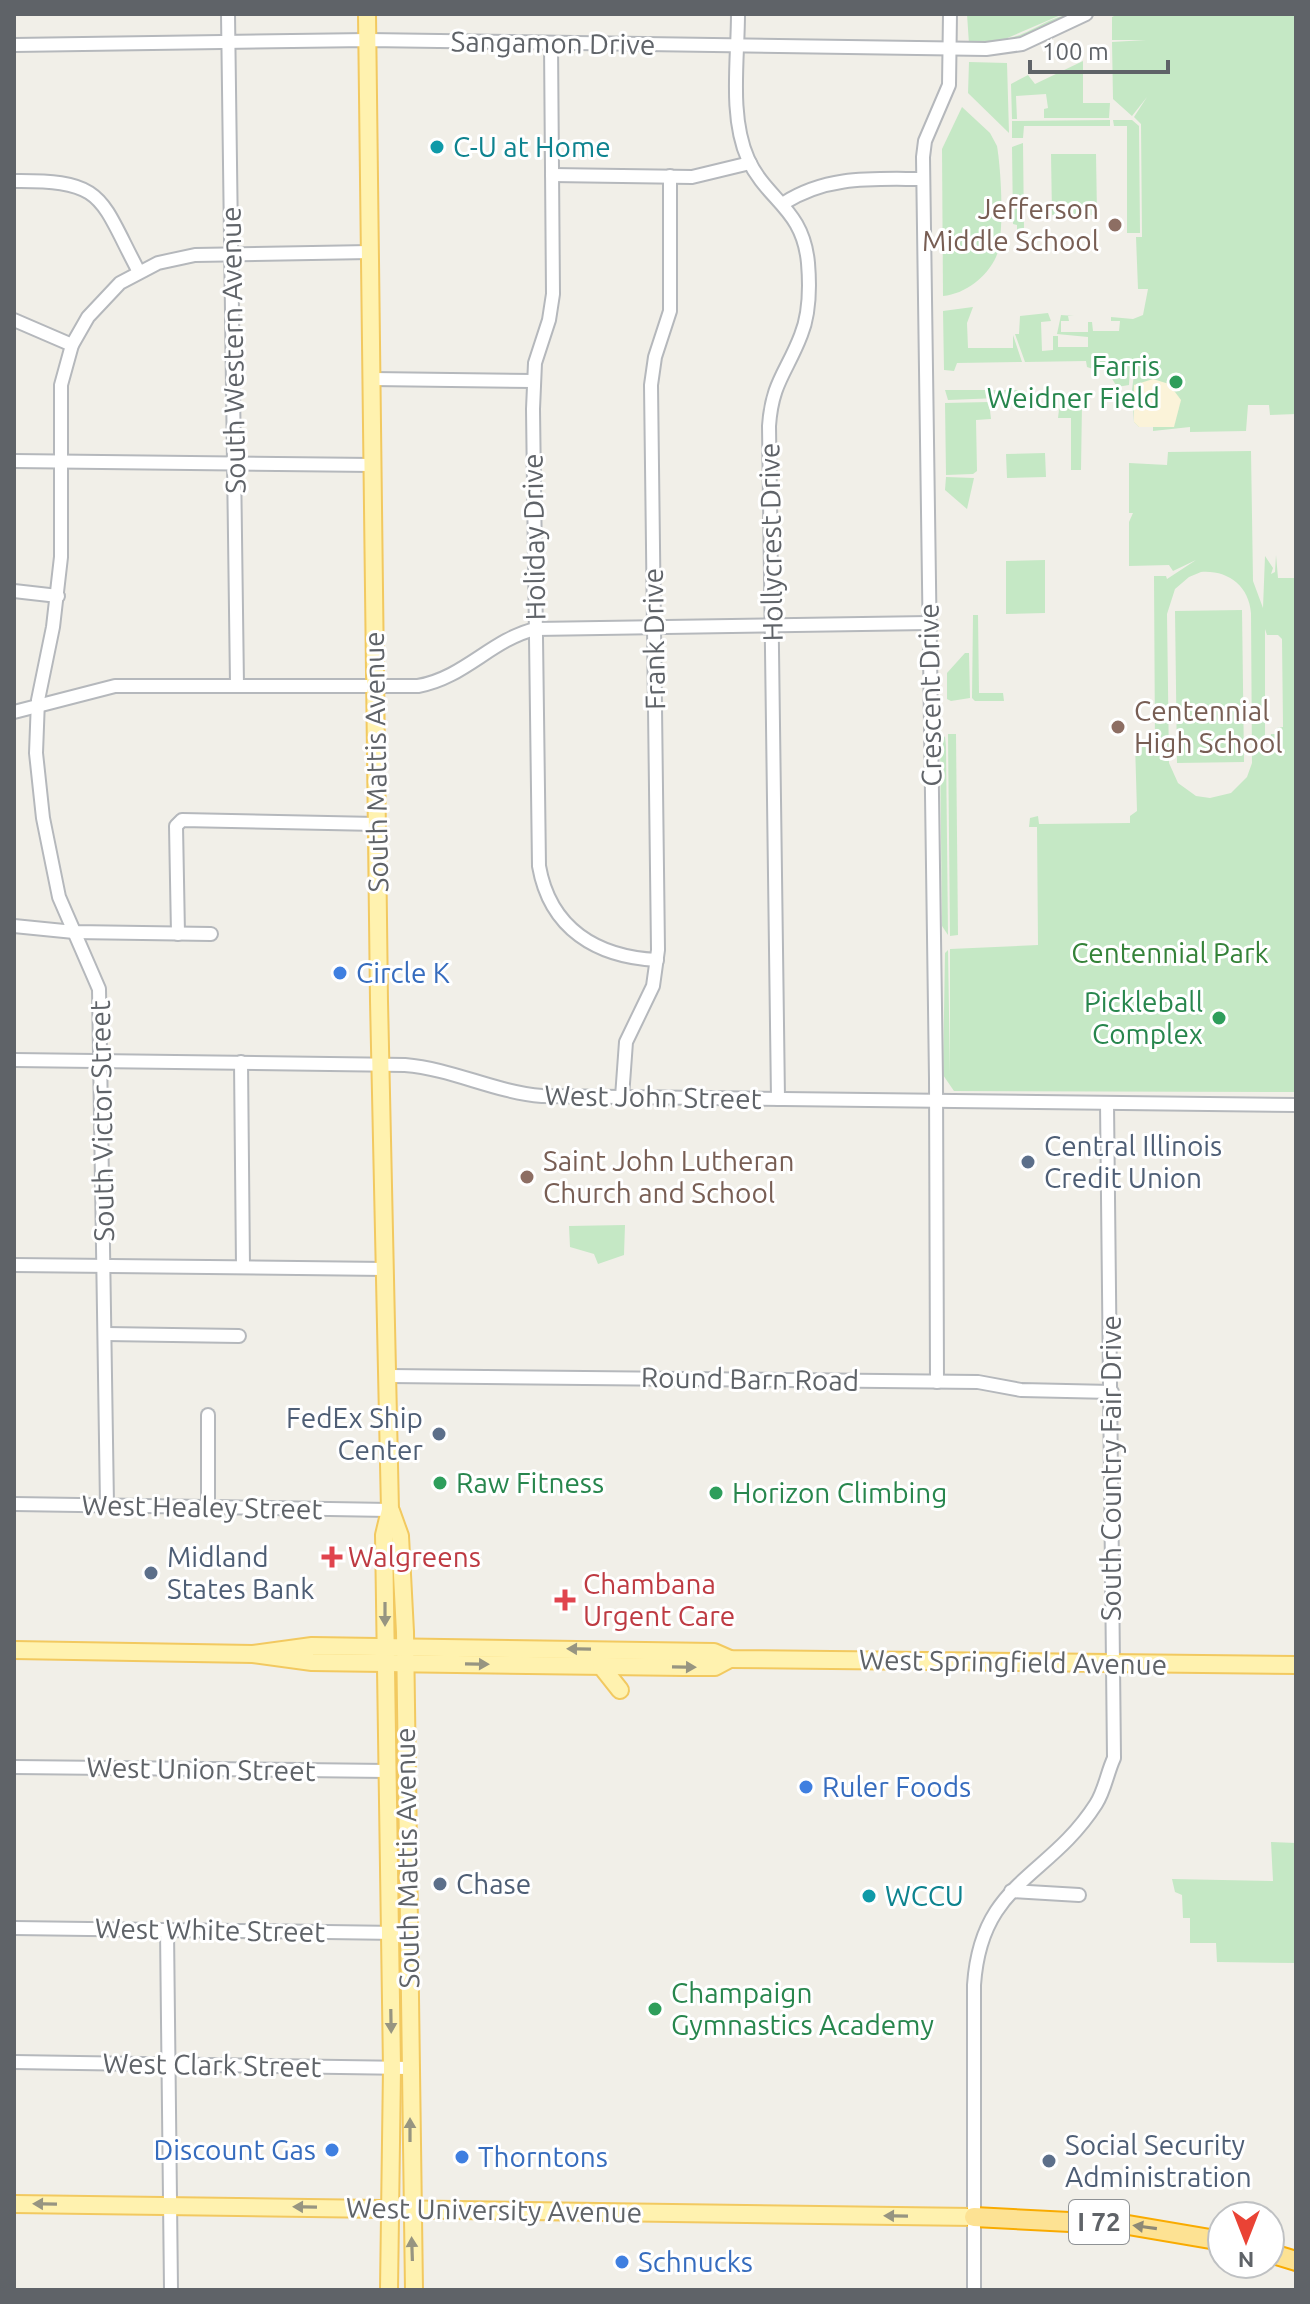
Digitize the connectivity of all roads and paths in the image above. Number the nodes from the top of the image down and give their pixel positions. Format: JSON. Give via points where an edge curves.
{"nodes":[{"id":1,"x":228,"y":14,"type":"edge"},
{"id":2,"x":367,"y":14,"type":"edge"},
{"id":3,"x":738,"y":14,"type":"edge"},
{"id":4,"x":950,"y":14,"type":"edge"},
{"id":5,"x":1086,"y":14,"type":"edge"},
{"id":6,"x":368,"y":40,"type":"junction"},
{"id":7,"x":229,"y":43,"type":"junction"},
{"id":8,"x":551,"y":43,"type":"junction"},
{"id":9,"x":14,"y":45,"type":"edge"},
{"id":10,"x":738,"y":46,"type":"junction"},
{"id":11,"x":951,"y":48,"type":"junction"},
{"id":12,"x":750,"y":163,"type":"junction"},
{"id":13,"x":552,"y":175,"type":"junction"},
{"id":14,"x":670,"y":176,"type":"junction"},
{"id":15,"x":923,"y":179,"type":"junction"},
{"id":16,"x":14,"y":181,"type":"edge"},
{"id":17,"x":784,"y":203,"type":"junction"},
{"id":18,"x":370,"y":252,"type":"junction"},
{"id":19,"x":231,"y":254,"type":"junction"},
{"id":20,"x":139,"y":272,"type":"junction"},
{"id":21,"x":14,"y":320,"type":"edge"},
{"id":22,"x":72,"y":345,"type":"junction"},
{"id":23,"x":372,"y":379,"type":"junction"},
{"id":24,"x":533,"y":381,"type":"junction"},
{"id":25,"x":14,"y":461,"type":"edge"},
{"id":26,"x":61,"y":462,"type":"junction"},
{"id":27,"x":234,"y":464,"type":"junction"},
{"id":28,"x":373,"y":465,"type":"junction"},
{"id":29,"x":14,"y":591,"type":"edge"},
{"id":30,"x":58,"y":596,"type":"junction"},
{"id":31,"x":929,"y":623,"type":"junction"},
{"id":32,"x":772,"y":624,"type":"junction"},
{"id":33,"x":654,"y":626,"type":"junction"},
{"id":34,"x":535,"y":629,"type":"junction"},
{"id":35,"x":237,"y":685,"type":"junction"},
{"id":36,"x":376,"y":686,"type":"junction"},
{"id":37,"x":38,"y":707,"type":"junction"},
{"id":38,"x":14,"y":712,"type":"edge"},
{"id":39,"x":377,"y":824,"type":"junction"},
{"id":40,"x":14,"y":926,"type":"edge"},
{"id":41,"x":74,"y":932,"type":"junction"},
{"id":42,"x":178,"y":934,"type":"junction"},
{"id":43,"x":211,"y":934,"type":"dead end"},
{"id":44,"x":657,"y":960,"type":"junction"},
{"id":45,"x":14,"y":1060,"type":"edge"},
{"id":46,"x":101,"y":1061,"type":"junction"},
{"id":47,"x":241,"y":1062,"type":"junction"},
{"id":48,"x":381,"y":1064,"type":"junction"},
{"id":49,"x":622,"y":1097,"type":"junction"},
{"id":50,"x":778,"y":1099,"type":"junction"},
{"id":51,"x":936,"y":1100,"type":"junction"},
{"id":52,"x":1107,"y":1103,"type":"junction"},
{"id":53,"x":1296,"y":1105,"type":"edge"},
{"id":54,"x":14,"y":1265,"type":"edge"},
{"id":55,"x":106,"y":1266,"type":"junction"},
{"id":56,"x":243,"y":1267,"type":"junction"},
{"id":57,"x":386,"y":1269,"type":"junction"},
{"id":58,"x":106,"y":1334,"type":"junction"},
{"id":59,"x":239,"y":1336,"type":"dead end"},
{"id":60,"x":389,"y":1376,"type":"junction"},
{"id":61,"x":937,"y":1382,"type":"junction"},
{"id":62,"x":1112,"y":1392,"type":"junction"},
{"id":63,"x":208,"y":1415,"type":"dead end"},
{"id":64,"x":14,"y":1504,"type":"edge"},
{"id":65,"x":107,"y":1505,"type":"junction"},
{"id":66,"x":208,"y":1507,"type":"junction"},
{"id":67,"x":390,"y":1510,"type":"junction"},
{"id":68,"x":14,"y":1650,"type":"edge"},
{"id":69,"x":386,"y":1655,"type":"junction"},
{"id":70,"x":405,"y":1655,"type":"junction"},
{"id":71,"x":730,"y":1659,"type":"junction"},
{"id":72,"x":1113,"y":1664,"type":"junction"},
{"id":73,"x":1296,"y":1665,"type":"edge"},
{"id":74,"x":601,"y":1666,"type":"junction"},
{"id":75,"x":620,"y":1690,"type":"dead end"},
{"id":76,"x":14,"y":1767,"type":"edge"},
{"id":77,"x":388,"y":1771,"type":"junction"},
{"id":78,"x":1011,"y":1891,"type":"junction"},
{"id":79,"x":1079,"y":1895,"type":"dead end"},
{"id":80,"x":14,"y":1928,"type":"edge"},
{"id":81,"x":167,"y":1930,"type":"junction"},
{"id":82,"x":389,"y":1933,"type":"junction"},
{"id":83,"x":407,"y":1933,"type":"junction"},
{"id":84,"x":14,"y":2062,"type":"edge"},
{"id":85,"x":169,"y":2065,"type":"junction"},
{"id":86,"x":392,"y":2068,"type":"junction"},
{"id":87,"x":410,"y":2068,"type":"junction"},
{"id":88,"x":14,"y":2204,"type":"edge"},
{"id":89,"x":170,"y":2205,"type":"junction"},
{"id":90,"x":391,"y":2208,"type":"junction"},
{"id":91,"x":411,"y":2208,"type":"junction"},
{"id":92,"x":974,"y":2217,"type":"junction"},
{"id":93,"x":1206,"y":2238,"type":"edge"},
{"id":94,"x":390,"y":2286,"type":"edge"},
{"id":95,"x":171,"y":2290,"type":"edge"},
{"id":96,"x":414,"y":2290,"type":"edge"},
{"id":97,"x":974,"y":2290,"type":"edge"}],
"edges":[{"from":1,"to":7,"type":"street","name":"South Western Avenue"},
{"from":2,"to":6,"type":"main road","name":"South Mattis Avenue"},
{"from":3,"to":10,"type":"street","name":"Hollycrest Drive"},
{"from":4,"to":11,"type":"street","name":"Crescent Drive"},
{"from":5,"to":11,"type":"street","name":"Sangamon Drive","via":[[1014,46]]},
{"from":6,"to":7,"type":"street","name":"Sangamon Drive"},
{"from":6,"to":8,"type":"street","name":"Sangamon Drive"},
{"from":6,"to":18,"type":"main road","name":"South Mattis Avenue"},
{"from":7,"to":9,"type":"street","name":"Sangamon Drive"},
{"from":7,"to":19,"type":"street","name":"South Western Avenue"},
{"from":8,"to":10,"type":"street","name":"Sangamon Drive"},
{"from":8,"to":13,"type":"street","name":"Holiday Drive"},
{"from":10,"to":11,"type":"street","name":"Sangamon Drive"},
{"from":10,"to":12,"type":"street","name":"Hollycrest Drive","via":[[739,126]]},
{"from":11,"to":15,"type":"street","name":"Crescent Drive","via":[[946,97],[925,141]]},
{"from":12,"to":14,"type":"street","via":[[711,175]]},
{"from":12,"to":17,"type":"street","name":"Hollycrest Drive"},
{"from":13,"to":14,"type":"street"},
{"from":13,"to":24,"type":"street","name":"Holiday Drive","via":[[552,305]]},
{"from":14,"to":33,"type":"street","name":"Frank Drive","via":[[670,311],[651,385]]},
{"from":15,"to":17,"type":"street","via":[[832,181]]},
{"from":15,"to":31,"type":"street","name":"Crescent Drive"},
{"from":16,"to":20,"type":"street","via":[[61,180],[92,193]]},
{"from":17,"to":32,"type":"street","name":"Hollycrest Drive","via":[[802,237],[809,283],[801,334],[771,405]]},
{"from":18,"to":19,"type":"street","name":"South Victor Street"},
{"from":18,"to":23,"type":"main road","name":"South Mattis Avenue"},
{"from":19,"to":20,"type":"street","name":"South Victor Street","via":[[179,257]]},
{"from":19,"to":27,"type":"street","name":"South Western Avenue"},
{"from":20,"to":22,"type":"street","name":"South Victor Street","via":[[103,299]]},
{"from":21,"to":22,"type":"street"},
{"from":22,"to":26,"type":"street","name":"South Victor Street","via":[[61,385]]},
{"from":23,"to":24,"type":"street"},
{"from":23,"to":28,"type":"main road","name":"South Mattis Avenue"},
{"from":24,"to":34,"type":"street","name":"Holiday Drive"},
{"from":25,"to":26,"type":"street"},
{"from":26,"to":27,"type":"street"},
{"from":26,"to":30,"type":"street","name":"South Victor Street"},
{"from":27,"to":28,"type":"street"},
{"from":27,"to":35,"type":"street","name":"South Western Avenue"},
{"from":28,"to":36,"type":"main road","name":"South Mattis Avenue"},
{"from":29,"to":30,"type":"street"},
{"from":30,"to":37,"type":"street","name":"South Victor Street"},
{"from":31,"to":32,"type":"street"},
{"from":31,"to":51,"type":"street","name":"Crescent Drive"},
{"from":32,"to":33,"type":"street"},
{"from":32,"to":50,"type":"street","name":"Hollycrest Drive"},
{"from":33,"to":34,"type":"street"},
{"from":33,"to":44,"type":"street","name":"Frank Drive"},
{"from":34,"to":36,"type":"street","via":[[507,638],[445,679],[418,686]]},
{"from":34,"to":44,"type":"street","name":"Holiday Drive","via":[[538,847],[547,897],[572,931],[594,947],[620,957]]},
{"from":35,"to":36,"type":"street"},
{"from":35,"to":37,"type":"street","via":[[115,686]]},
{"from":36,"to":39,"type":"main road","name":"South Mattis Avenue"},
{"from":37,"to":38,"type":"street"},
{"from":37,"to":41,"type":"street","name":"South Victor Street","via":[[36,753],[43,818],[59,897]]},
{"from":39,"to":42,"type":"street","via":[[182,820],[176,826]]},
{"from":39,"to":48,"type":"main road","name":"South Mattis Avenue"},
{"from":40,"to":41,"type":"street"},
{"from":41,"to":42,"type":"street"},
{"from":41,"to":46,"type":"street","name":"South Victor Street","via":[[99,989]]},
{"from":42,"to":43,"type":"street"},
{"from":44,"to":49,"type":"street","name":"Frank Drive","via":[[648,1000],[626,1042]]},
{"from":45,"to":46,"type":"street","name":"West John Street"},
{"from":46,"to":47,"type":"street","name":"West John Street"},
{"from":46,"to":55,"type":"street","name":"South Victor Street"},
{"from":47,"to":48,"type":"street","name":"West John Street"},
{"from":47,"to":56,"type":"street"},
{"from":48,"to":49,"type":"street","name":"West John Street","via":[[424,1067],[518,1094]]},
{"from":48,"to":57,"type":"main road","name":"South Mattis Avenue"},
{"from":49,"to":50,"type":"street","name":"West John Street"},
{"from":50,"to":51,"type":"street","name":"West John Street"},
{"from":51,"to":52,"type":"street","name":"West John Street"},
{"from":51,"to":61,"type":"street","name":"Crescent Drive"},
{"from":52,"to":53,"type":"street","name":"West John Street"},
{"from":52,"to":62,"type":"street","name":"South Country Fair Drive"},
{"from":54,"to":55,"type":"street"},
{"from":55,"to":56,"type":"street"},
{"from":55,"to":58,"type":"street","name":"South Victor Street"},
{"from":56,"to":57,"type":"street"},
{"from":57,"to":60,"type":"main road","name":"South Mattis Avenue"},
{"from":58,"to":59,"type":"street"},
{"from":58,"to":65,"type":"street","name":"South Victor Street"},
{"from":60,"to":61,"type":"street","name":"Round Barn Road"},
{"from":60,"to":67,"type":"main road","name":"South Mattis Avenue"},
{"from":61,"to":62,"type":"street","name":"Round Barn Road"},
{"from":62,"to":72,"type":"street","name":"South Country Fair Drive"},
{"from":63,"to":66,"type":"street"},
{"from":64,"to":65,"type":"street","name":"West Healey Street"},
{"from":65,"to":66,"type":"street","name":"West Healey Street"},
{"from":66,"to":67,"type":"street","name":"West Healey Street"},
{"from":67,"to":69,"type":"main road","name":"South Mattis Avenue","one_way":true,"via":[[384,1535]]},
{"from":67,"to":70,"type":"main road","name":"South Mattis Avenue","via":[[400,1536]]},
{"from":68,"to":69,"type":"main road","name":"West Springfield Avenue","via":[[253,1654],[312,1646]]},
{"from":69,"to":70,"type":"main road","name":"West Springfield Avenue"},
{"from":69,"to":77,"type":"main road","name":"South Mattis Avenue"},
{"from":71,"to":70,"type":"main road","name":"West Springfield Avenue","one_way":true,"via":[[714,1652]]},
{"from":70,"to":74,"type":"main road","name":"West Springfield Avenue","one_way":true},
{"from":70,"to":83,"type":"main road","name":"South Mattis Avenue"},
{"from":71,"to":72,"type":"main road","name":"West Springfield Avenue"},
{"from":74,"to":71,"type":"main road","name":"West Springfield Avenue","one_way":true,"via":[[715,1667]]},
{"from":72,"to":73,"type":"main road","name":"West Springfield Avenue"},
{"from":72,"to":78,"type":"street","name":"South Country Fair Drive","via":[[1114,1758],[1100,1797],[1086,1818]]},
{"from":74,"to":75,"type":"main road"},
{"from":76,"to":77,"type":"street","name":"West Union Street"},
{"from":77,"to":82,"type":"main road","name":"South Mattis Avenue"},
{"from":78,"to":79,"type":"street"},
{"from":78,"to":92,"type":"street","name":"South Country Fair Drive","via":[[988,1920],[975,1958]]},
{"from":80,"to":81,"type":"street","name":"West White Street"},
{"from":81,"to":82,"type":"street","name":"West White Street"},
{"from":81,"to":85,"type":"street"},
{"from":82,"to":83,"type":"street","name":"West White Street"},
{"from":82,"to":86,"type":"main road","name":"South Mattis Avenue","one_way":true},
{"from":83,"to":87,"type":"main road","name":"South Mattis Avenue"},
{"from":84,"to":85,"type":"street","name":"West Clark Street"},
{"from":85,"to":86,"type":"street","name":"West Clark Street"},
{"from":85,"to":89,"type":"street"},
{"from":86,"to":87,"type":"street","name":"West Clark Street"},
{"from":86,"to":90,"type":"main road","name":"South Mattis Avenue"},
{"from":91,"to":87,"type":"main road","name":"South Mattis Avenue","one_way":true},
{"from":89,"to":88,"type":"main road","name":"West University Avenue","one_way":true},
{"from":90,"to":89,"type":"main road","name":"West University Avenue","one_way":true},
{"from":89,"to":95,"type":"street"},
{"from":90,"to":91,"type":"main road","name":"West University Avenue"},
{"from":90,"to":94,"type":"main road","name":"South Mattis Avenue"},
{"from":92,"to":91,"type":"main road","name":"West University Avenue","one_way":true},
{"from":96,"to":91,"type":"main road","name":"South Mattis Avenue","one_way":true},
{"from":93,"to":92,"type":"highway","number":"I 72","one_way":true,"via":[[1128,2225]]},
{"from":92,"to":97,"type":"street","name":"South Country Fair Drive"}]}
